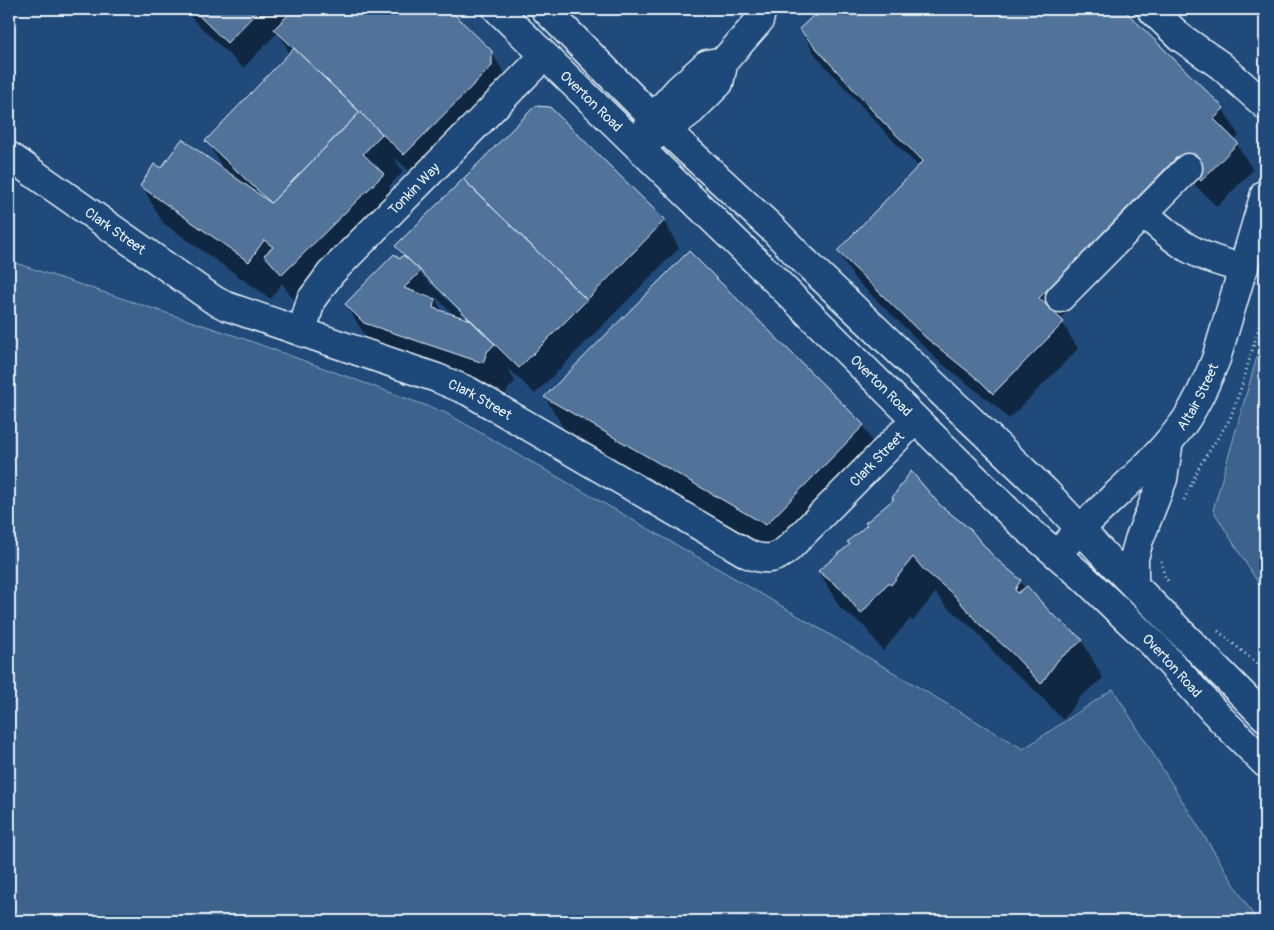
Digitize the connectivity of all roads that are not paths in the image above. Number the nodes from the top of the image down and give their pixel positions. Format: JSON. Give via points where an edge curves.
{"nodes":[{"id":1,"x":497,"y":9,"type":"edge"},
{"id":2,"x":545,"y":9,"type":"edge"},
{"id":3,"x":762,"y":9,"type":"edge"},
{"id":4,"x":1150,"y":9,"type":"edge"},
{"id":5,"x":544,"y":56,"type":"junction"},
{"id":6,"x":1265,"y":105,"type":"edge"},
{"id":7,"x":659,"y":124,"type":"junction"},
{"id":8,"x":637,"y":146,"type":"junction"},
{"id":9,"x":9,"y":156,"type":"edge"},
{"id":10,"x":1188,"y":168,"type":"dead end"},
{"id":11,"x":1265,"y":194,"type":"edge"},
{"id":12,"x":1144,"y":213,"type":"junction"},
{"id":13,"x":1244,"y":268,"type":"junction"},
{"id":14,"x":1060,"y":298,"type":"dead end"},
{"id":15,"x":302,"y":332,"type":"junction"},
{"id":16,"x":915,"y":420,"type":"junction"},
{"id":17,"x":1169,"y":441,"type":"junction"},
{"id":18,"x":1080,"y":530,"type":"junction"},
{"id":19,"x":1056,"y":555,"type":"junction"},
{"id":20,"x":1134,"y":585,"type":"junction"},
{"id":21,"x":1265,"y":717,"type":"edge"},
{"id":22,"x":1265,"y":763,"type":"edge"}],
"edges":[{"from":1,"to":5,"type":"street","name":"Overton Road"},
{"from":2,"to":7,"type":"street","name":"Overton Road"},
{"from":3,"to":7,"type":"street","via":[[759,21],[724,61],[706,64],[678,90]]},
{"from":4,"to":6,"type":"street"},
{"from":5,"to":8,"type":"street","name":"Overton Road"},
{"from":5,"to":15,"type":"street","name":"Tonkin Way","via":[[331,273],[311,300]]},
{"from":7,"to":8,"type":"street"},
{"from":7,"to":18,"type":"street","name":"Overton Road","via":[[1037,483]]},
{"from":8,"to":16,"type":"street","name":"Overton Road"},
{"from":9,"to":15,"type":"street","name":"Clark Street","via":[[214,300]]},
{"from":10,"to":12,"type":"street"},
{"from":11,"to":13,"type":"street","name":"Altair Street"},
{"from":12,"to":13,"type":"street","via":[[1186,248],[1221,263]]},
{"from":12,"to":14,"type":"street"},
{"from":13,"to":17,"type":"street","name":"Altair Street","via":[[1206,384]]},
{"from":15,"to":16,"type":"street","name":"Clark Street","via":[[468,391],[748,554],[766,560],[774,559],[789,548]]},
{"from":16,"to":19,"type":"street","name":"Overton Road"},
{"from":17,"to":18,"type":"street","name":"Altair Street"},
{"from":17,"to":20,"type":"street","via":[[1163,479],[1134,558]]},
{"from":18,"to":19,"type":"street","name":"Altair Street"},
{"from":18,"to":20,"type":"street","name":"Overton Road"},
{"from":19,"to":22,"type":"street","name":"Overton Road","via":[[1154,645]]},
{"from":20,"to":21,"type":"street","name":"Overton Road"}]}
